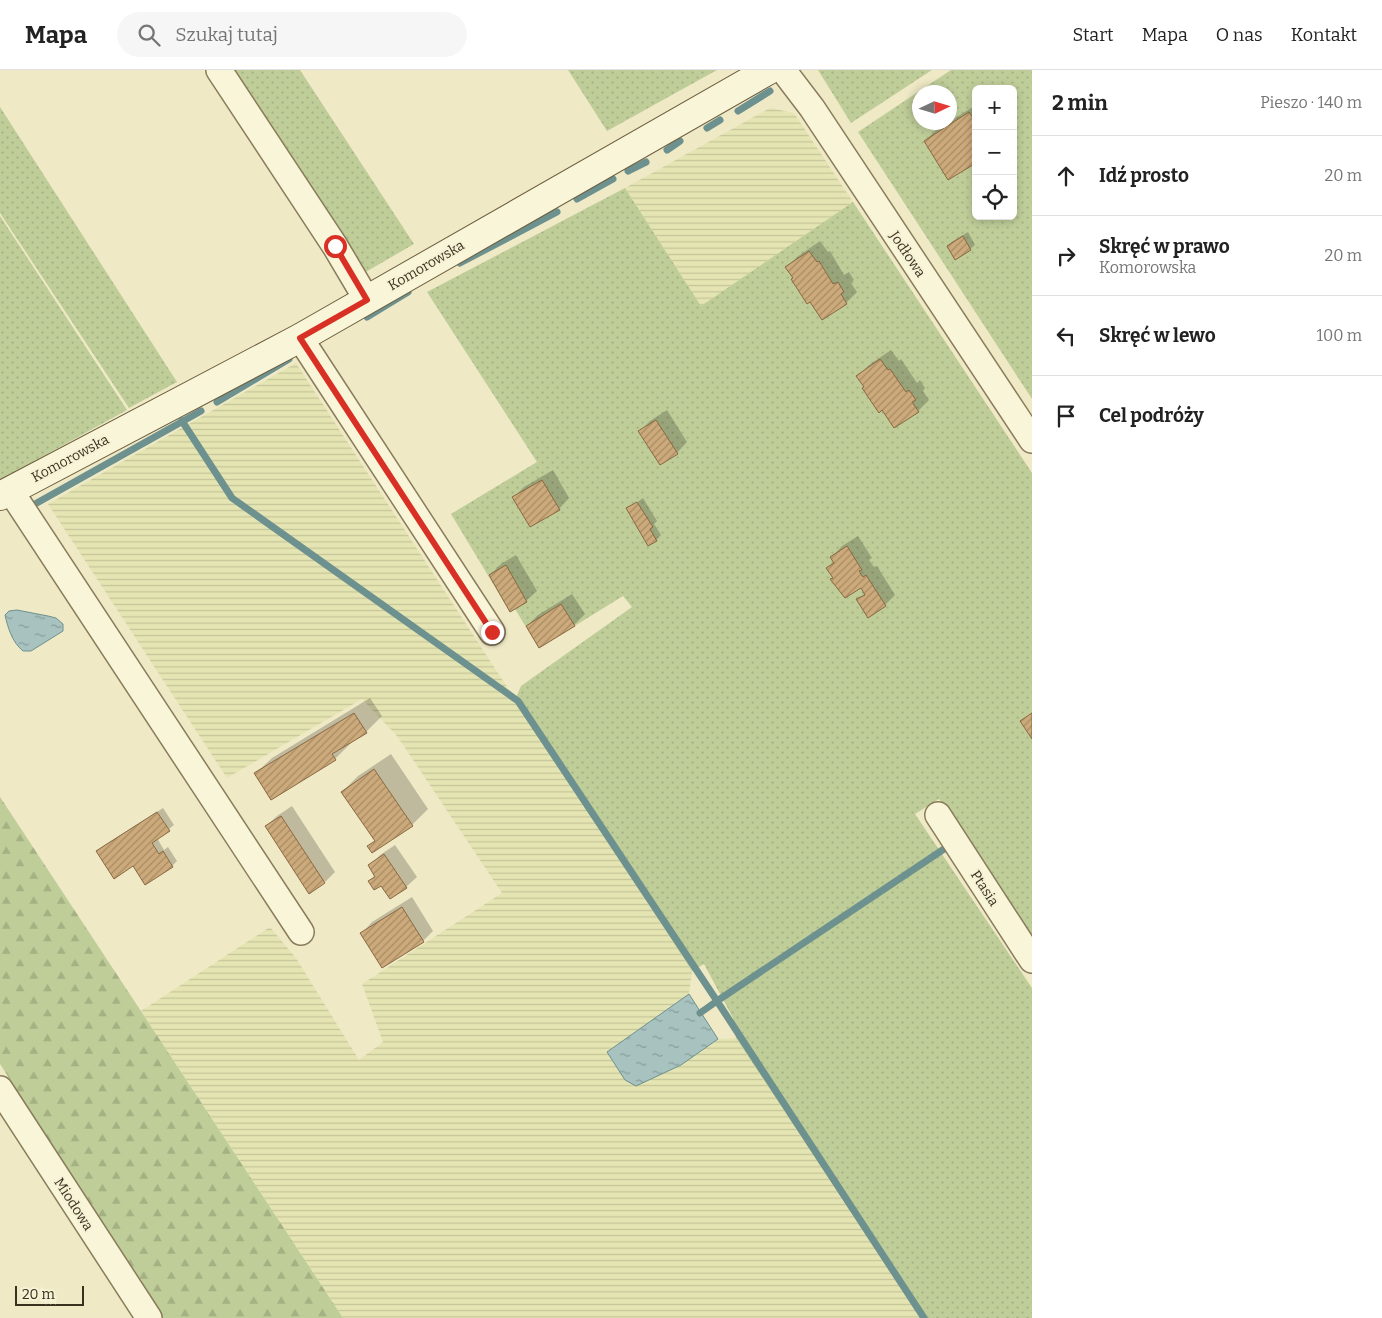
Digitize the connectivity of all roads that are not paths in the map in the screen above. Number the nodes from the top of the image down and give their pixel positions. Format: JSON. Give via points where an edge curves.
{"nodes":[{"id":1,"x":219,"y":70,"type":"edge"},
{"id":2,"x":769,"y":70,"type":"edge"},
{"id":3,"x":783,"y":70,"type":"edge"},
{"id":4,"x":367,"y":300,"type":"junction"},
{"id":5,"x":300,"y":338,"type":"junction"},
{"id":6,"x":1032,"y":440,"type":"edge"},
{"id":7,"x":5,"y":493,"type":"edge"},
{"id":8,"x":492,"y":632,"type":"dead end"},
{"id":9,"x":938,"y":815,"type":"dead end"},
{"id":10,"x":301,"y":932,"type":"dead end"},
{"id":11,"x":1032,"y":960,"type":"edge"},
{"id":12,"x":0,"y":1089,"type":"edge"},
{"id":13,"x":149,"y":1318,"type":"edge"}],
"edges":[{"from":1,"to":4,"type":"street"},
{"from":2,"to":4,"type":"street","name":"Komorowska"},
{"from":3,"to":6,"type":"street","name":"Jodłowa","via":[[812,108]]},
{"from":4,"to":5,"type":"street","name":"Komorowska"},
{"from":5,"to":7,"type":"street","name":"Komorowska"},
{"from":5,"to":8,"type":"street"},
{"from":7,"to":10,"type":"street"},
{"from":9,"to":11,"type":"street","name":"Ptasia"},
{"from":12,"to":13,"type":"street","name":"Miodowa"}]}
